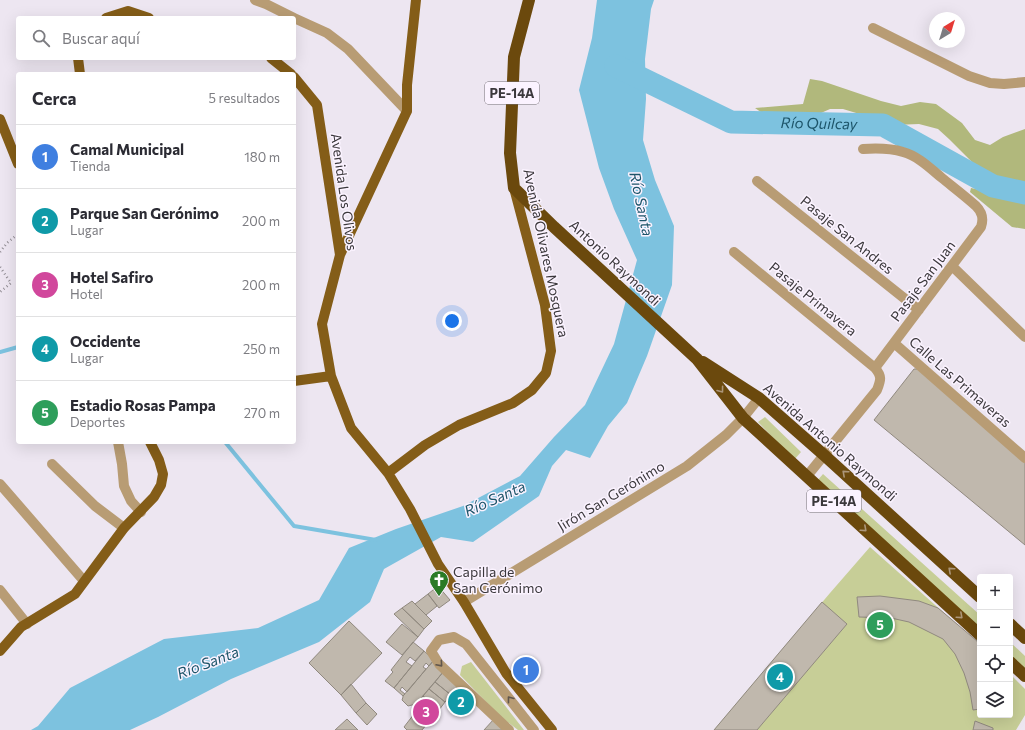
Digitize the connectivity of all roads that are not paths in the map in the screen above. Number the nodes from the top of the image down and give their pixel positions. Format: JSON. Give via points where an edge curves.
{"nodes":[{"id":1,"x":255,"y":0,"type":"edge"},
{"id":2,"x":416,"y":0,"type":"edge"},
{"id":3,"x":529,"y":0,"type":"edge"},
{"id":4,"x":273,"y":9,"type":"edge"},
{"id":5,"x":112,"y":16,"type":"edge"},
{"id":6,"x":143,"y":16,"type":"edge"},
{"id":7,"x":289,"y":16,"type":"edge"},
{"id":8,"x":296,"y":19,"type":"edge"},
{"id":9,"x":873,"y":28,"type":"dead end"},
{"id":10,"x":78,"y":60,"type":"edge"},
{"id":11,"x":274,"y":60,"type":"edge"},
{"id":12,"x":80,"y":72,"type":"edge"},
{"id":13,"x":288,"y":72,"type":"edge"},
{"id":14,"x":296,"y":79,"type":"edge"},
{"id":15,"x":1025,"y":82,"type":"edge"},
{"id":16,"x":407,"y":111,"type":"junction"},
{"id":17,"x":0,"y":119,"type":"edge"},
{"id":18,"x":863,"y":149,"type":"dead end"},
{"id":19,"x":16,"y":159,"type":"edge"},
{"id":20,"x":757,"y":181,"type":"dead end"},
{"id":21,"x":514,"y":188,"type":"junction"},
{"id":22,"x":734,"y":252,"type":"dead end"},
{"id":23,"x":340,"y":255,"type":"junction"},
{"id":24,"x":952,"y":266,"type":"junction"},
{"id":25,"x":919,"y":310,"type":"junction"},
{"id":26,"x":1025,"y":337,"type":"edge"},
{"id":27,"x":894,"y":343,"type":"junction"},
{"id":28,"x":697,"y":359,"type":"junction"},
{"id":29,"x":875,"y":368,"type":"junction"},
{"id":30,"x":331,"y":376,"type":"junction"},
{"id":31,"x":296,"y":381,"type":"edge"},
{"id":32,"x":759,"y":398,"type":"junction"},
{"id":33,"x":743,"y":418,"type":"junction"},
{"id":34,"x":118,"y":444,"type":"edge"},
{"id":35,"x":151,"y":444,"type":"edge"},
{"id":36,"x":824,"y":455,"type":"junction"},
{"id":37,"x":1025,"y":458,"type":"edge"},
{"id":38,"x":52,"y":464,"type":"dead end"},
{"id":39,"x":388,"y":473,"type":"junction"},
{"id":40,"x":807,"y":476,"type":"junction"},
{"id":41,"x":0,"y":484,"type":"edge"},
{"id":42,"x":141,"y":512,"type":"junction"},
{"id":43,"x":124,"y":528,"type":"junction"},
{"id":44,"x":84,"y":581,"type":"junction"},
{"id":45,"x":0,"y":590,"type":"edge"},
{"id":46,"x":977,"y":594,"type":"edge"},
{"id":47,"x":464,"y":602,"type":"junction"},
{"id":48,"x":27,"y":624,"type":"junction"},
{"id":49,"x":1013,"y":627,"type":"edge"},
{"id":50,"x":977,"y":632,"type":"edge"},
{"id":51,"x":1025,"y":638,"type":"edge"},
{"id":52,"x":0,"y":651,"type":"edge"},
{"id":53,"x":1013,"y":665,"type":"edge"},
{"id":54,"x":1025,"y":676,"type":"edge"},
{"id":55,"x":509,"y":730,"type":"edge"},
{"id":56,"x":534,"y":730,"type":"edge"},
{"id":57,"x":552,"y":730,"type":"edge"}],
"edges":[{"from":1,"to":4,"type":"street"},
{"from":2,"to":16,"type":"main road","via":[[407,85]]},
{"from":3,"to":21,"type":"highway","name":"Avenida Olivares Mosquera","number":"PE-14A","via":[[514,57],[510,152]]},
{"from":4,"to":7,"type":"street"},
{"from":5,"to":6,"type":"main road","via":[[128,11]]},
{"from":8,"to":16,"type":"street","via":[[327,33],[348,49]]},
{"from":9,"to":15,"type":"street","via":[[969,76],[990,83]]},
{"from":10,"to":12,"type":"main road"},
{"from":11,"to":13,"type":"main road"},
{"from":14,"to":23,"type":"main road","name":"Avenida Los Olivos","via":[[317,105]]},
{"from":16,"to":23,"type":"main road"},
{"from":17,"to":19,"type":"main road"},
{"from":18,"to":24,"type":"street","name":"Pasaje San Juan","via":[[894,149],[915,157],[980,210],[983,216],[981,227]]},
{"from":20,"to":25,"type":"street","name":"Pasaje San Andres"},
{"from":21,"to":28,"type":"highway","name":"Antonio Raymondi","number":"PE-14A"},
{"from":21,"to":39,"type":"main road","name":"Avenida Olivares Mosquera","via":[[545,304],[552,351],[546,373],[532,390],[513,403],[458,425],[425,445]]},
{"from":22,"to":29,"type":"street","name":"Pasaje Primavera"},
{"from":23,"to":30,"type":"main road","name":"Avenida Los Olivos","via":[[322,324]]},
{"from":24,"to":25,"type":"street","name":"Pasaje San Juan"},
{"from":24,"to":26,"type":"street"},
{"from":25,"to":27,"type":"street","name":"Pasaje San Juan"},
{"from":27,"to":29,"type":"street","name":"Pasaje San Juan"},
{"from":27,"to":37,"type":"street","name":"Calle Las Primaveras"},
{"from":28,"to":32,"type":"highway","name":"Avenida Antonio Raymondi","number":"PE-14A"},
{"from":28,"to":33,"type":"highway","number":"PE-14A","one_way":true},
{"from":29,"to":36,"type":"street","via":[[880,374],[877,390]]},
{"from":30,"to":31,"type":"main road"},
{"from":30,"to":39,"type":"main road","name":"Avenida Los Olivos","via":[[351,428]]},
{"from":32,"to":33,"type":"street","name":"Jirón San Gerónimo"},
{"from":32,"to":36,"type":"highway","name":"Avenida Antonio Raymondi","number":"PE-14A"},
{"from":33,"to":40,"type":"highway","number":"PE-14A"},
{"from":33,"to":47,"type":"street","name":"Jirón San Gerónimo","via":[[687,466]]},
{"from":34,"to":42,"type":"street","via":[[124,486],[131,501]]},
{"from":35,"to":42,"type":"main road","via":[[163,474],[161,485]]},
{"from":36,"to":40,"type":"street"},
{"from":46,"to":36,"type":"highway","name":"Avenida Antonio Raymondi","number":"PE-14A","one_way":true},
{"from":38,"to":43,"type":"street","via":[[95,506]]},
{"from":39,"to":47,"type":"main road","name":"Avenida Los Olivos","via":[[438,564]]},
{"from":40,"to":50,"type":"highway","number":"PE-14A","one_way":true},
{"from":41,"to":44,"type":"street"},
{"from":42,"to":43,"type":"main road"},
{"from":43,"to":44,"type":"main road"},
{"from":44,"to":48,"type":"main road","via":[[75,594]]},
{"from":45,"to":48,"type":"street"},
{"from":47,"to":57,"type":"main road","name":"Avenida Los Olivos","via":[[506,673]]},
{"from":48,"to":52,"type":"main road","via":[[21,627]]},
{"from":49,"to":51,"type":"highway"},
{"from":53,"to":54,"type":"highway"},
{"from":56,"to":55,"type":"street","one_way":true,"via":[[466,644],[454,637],[439,640],[431,651],[439,664]]}]}
